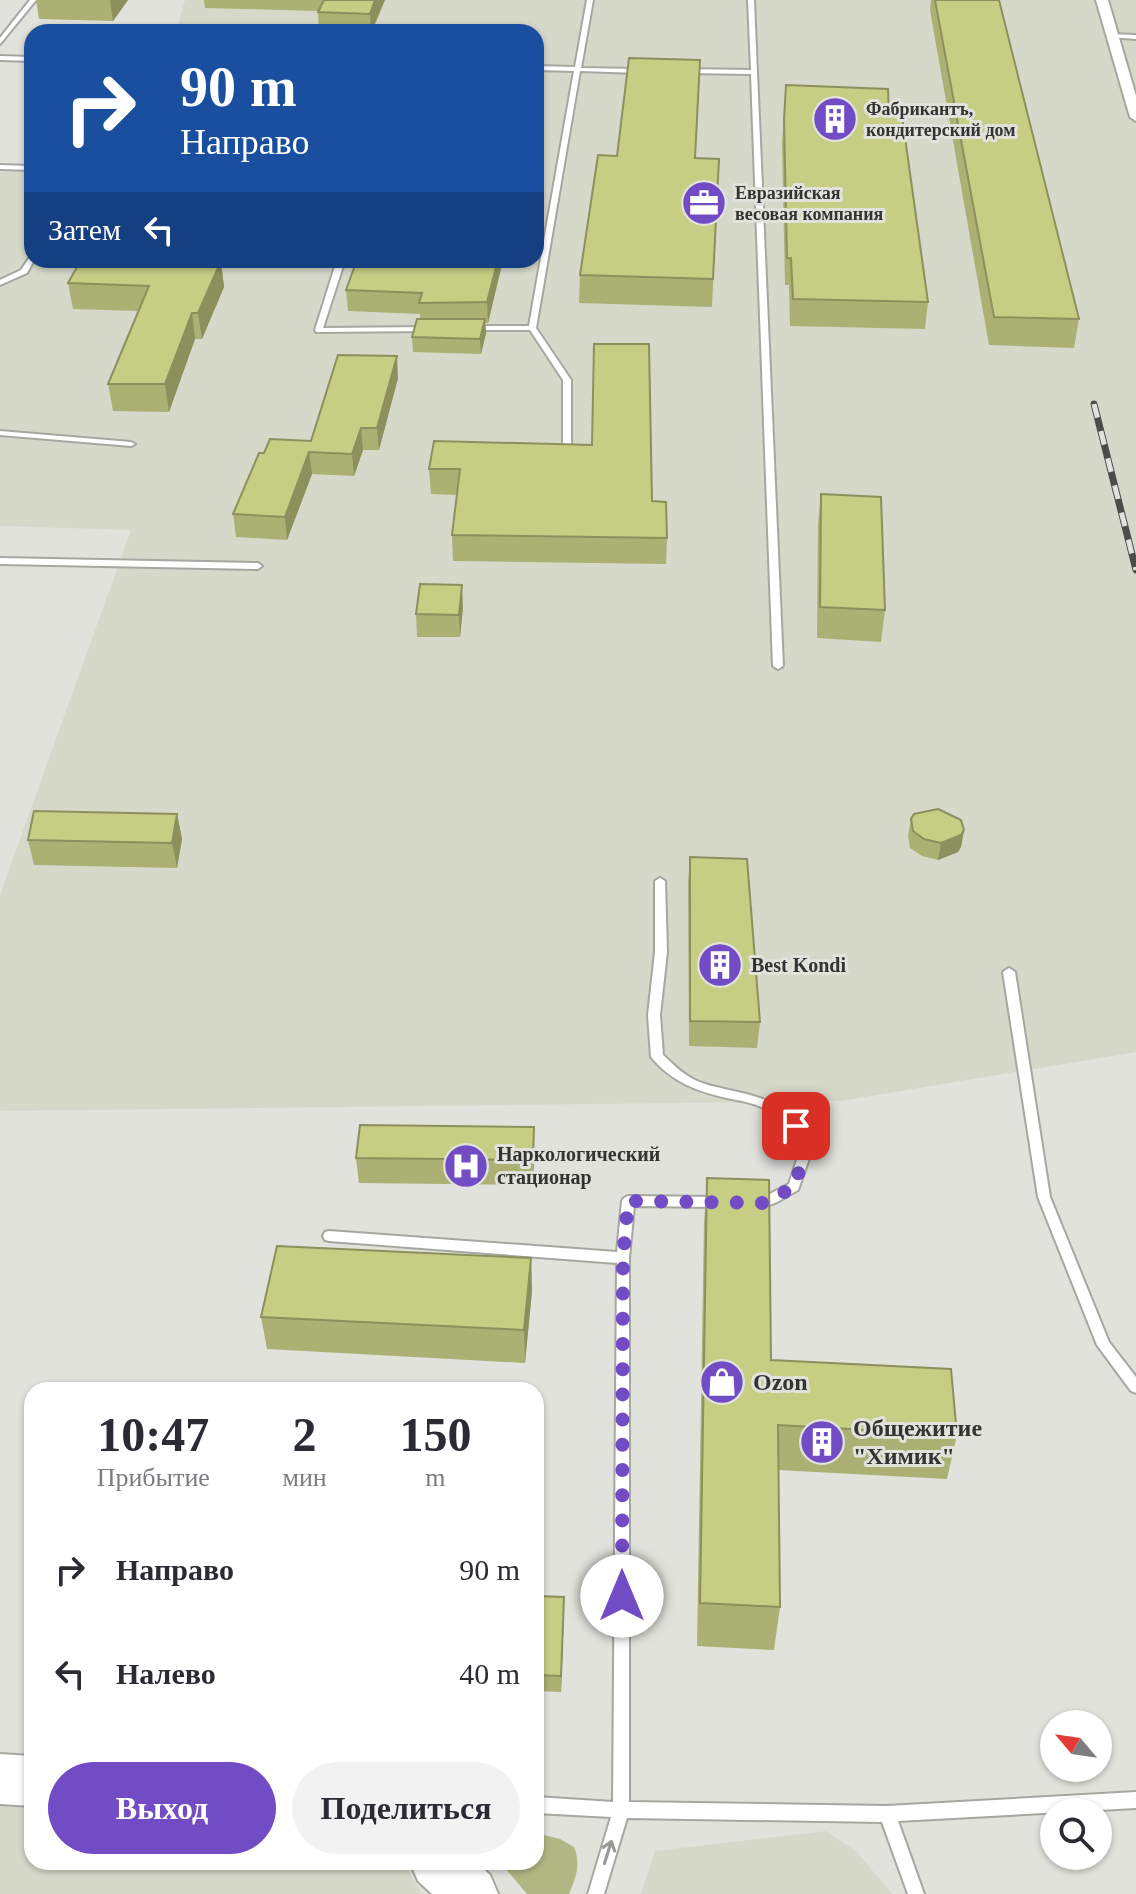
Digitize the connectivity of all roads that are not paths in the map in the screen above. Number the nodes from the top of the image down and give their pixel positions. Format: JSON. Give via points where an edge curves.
{"nodes":[{"id":1,"x":33,"y":0,"type":"edge"},
{"id":2,"x":590,"y":0,"type":"edge"},
{"id":3,"x":751,"y":0,"type":"edge"},
{"id":4,"x":1102,"y":0,"type":"edge"},
{"id":5,"x":1111,"y":36,"type":"junction"},
{"id":6,"x":1136,"y":37,"type":"edge"},
{"id":7,"x":0,"y":42,"type":"edge"},
{"id":8,"x":0,"y":58,"type":"edge"},
{"id":9,"x":24,"y":59,"type":"edge"},
{"id":10,"x":544,"y":68,"type":"edge"},
{"id":11,"x":579,"y":70,"type":"junction"},
{"id":12,"x":643,"y":71,"type":"edge"},
{"id":13,"x":675,"y":71,"type":"edge"},
{"id":14,"x":754,"y":72,"type":"junction"},
{"id":15,"x":1136,"y":117,"type":"edge"},
{"id":16,"x":0,"y":167,"type":"edge"},
{"id":17,"x":24,"y":168,"type":"edge"},
{"id":18,"x":544,"y":262,"type":"edge"},
{"id":19,"x":26,"y":268,"type":"edge"},
{"id":20,"x":338,"y":268,"type":"edge"},
{"id":21,"x":543,"y":268,"type":"edge"},
{"id":22,"x":0,"y":283,"type":"edge"},
{"id":23,"x":532,"y":328,"type":"junction"},
{"id":24,"x":441,"y":329,"type":"edge"},
{"id":25,"x":456,"y":329,"type":"edge"},
{"id":26,"x":0,"y":433,"type":"edge"},
{"id":27,"x":131,"y":444,"type":"dead end"},
{"id":28,"x":567,"y":454,"type":"edge"},
{"id":29,"x":0,"y":561,"type":"edge"},
{"id":30,"x":258,"y":566,"type":"dead end"},
{"id":31,"x":778,"y":666,"type":"dead end"},
{"id":32,"x":660,"y":881,"type":"dead end"},
{"id":33,"x":1009,"y":972,"type":"dead end"},
{"id":34,"x":734,"y":1202,"type":"edge"},
{"id":35,"x":749,"y":1202,"type":"edge"},
{"id":36,"x":329,"y":1236,"type":"dead end"},
{"id":37,"x":623,"y":1258,"type":"junction"},
{"id":38,"x":1136,"y":1387,"type":"edge"},
{"id":39,"x":0,"y":1779,"type":"edge"},
{"id":40,"x":24,"y":1780,"type":"edge"},
{"id":41,"x":1136,"y":1800,"type":"edge"},
{"id":42,"x":544,"y":1805,"type":"edge"},
{"id":43,"x":621,"y":1810,"type":"junction"},
{"id":44,"x":887,"y":1814,"type":"junction"},
{"id":45,"x":446,"y":1870,"type":"edge"},
{"id":46,"x":471,"y":1894,"type":"edge"},
{"id":47,"x":596,"y":1894,"type":"edge"},
{"id":48,"x":916,"y":1894,"type":"edge"}],
"edges":[{"from":1,"to":7,"type":"lane"},
{"from":2,"to":11,"type":"lane"},
{"from":3,"to":14,"type":"lane"},
{"from":4,"to":5,"type":"street"},
{"from":5,"to":6,"type":"lane"},
{"from":5,"to":15,"type":"street"},
{"from":8,"to":9,"type":"lane"},
{"from":10,"to":11,"type":"lane"},
{"from":11,"to":12,"type":"lane"},
{"from":11,"to":18,"type":"lane"},
{"from":13,"to":14,"type":"lane"},
{"from":14,"to":31,"type":"lane"},
{"from":16,"to":17,"type":"lane"},
{"from":19,"to":22,"type":"lane"},
{"from":20,"to":24,"type":"lane","via":[[319,330]]},
{"from":21,"to":23,"type":"lane"},
{"from":23,"to":25,"type":"lane"},
{"from":23,"to":28,"type":"lane","via":[[567,380]]},
{"from":26,"to":27,"type":"lane"},
{"from":29,"to":30,"type":"lane"},
{"from":32,"to":35,"type":"lane","via":[[657,1057],[690,1083],[767,1102],[796,1126],[806,1150],[794,1187],[764,1203]]},
{"from":33,"to":38,"type":"lane","via":[[1044,1197],[1104,1345]]},
{"from":34,"to":37,"type":"lane","via":[[628,1201]]},
{"from":36,"to":37,"type":"lane"},
{"from":37,"to":43,"type":"lane"},
{"from":39,"to":40,"type":"main road"},
{"from":41,"to":44,"type":"lane"},
{"from":42,"to":43,"type":"lane"},
{"from":43,"to":44,"type":"lane"},
{"from":47,"to":43,"type":"lane","one_way":true},
{"from":44,"to":48,"type":"lane"},
{"from":45,"to":46,"type":"main road"}]}
